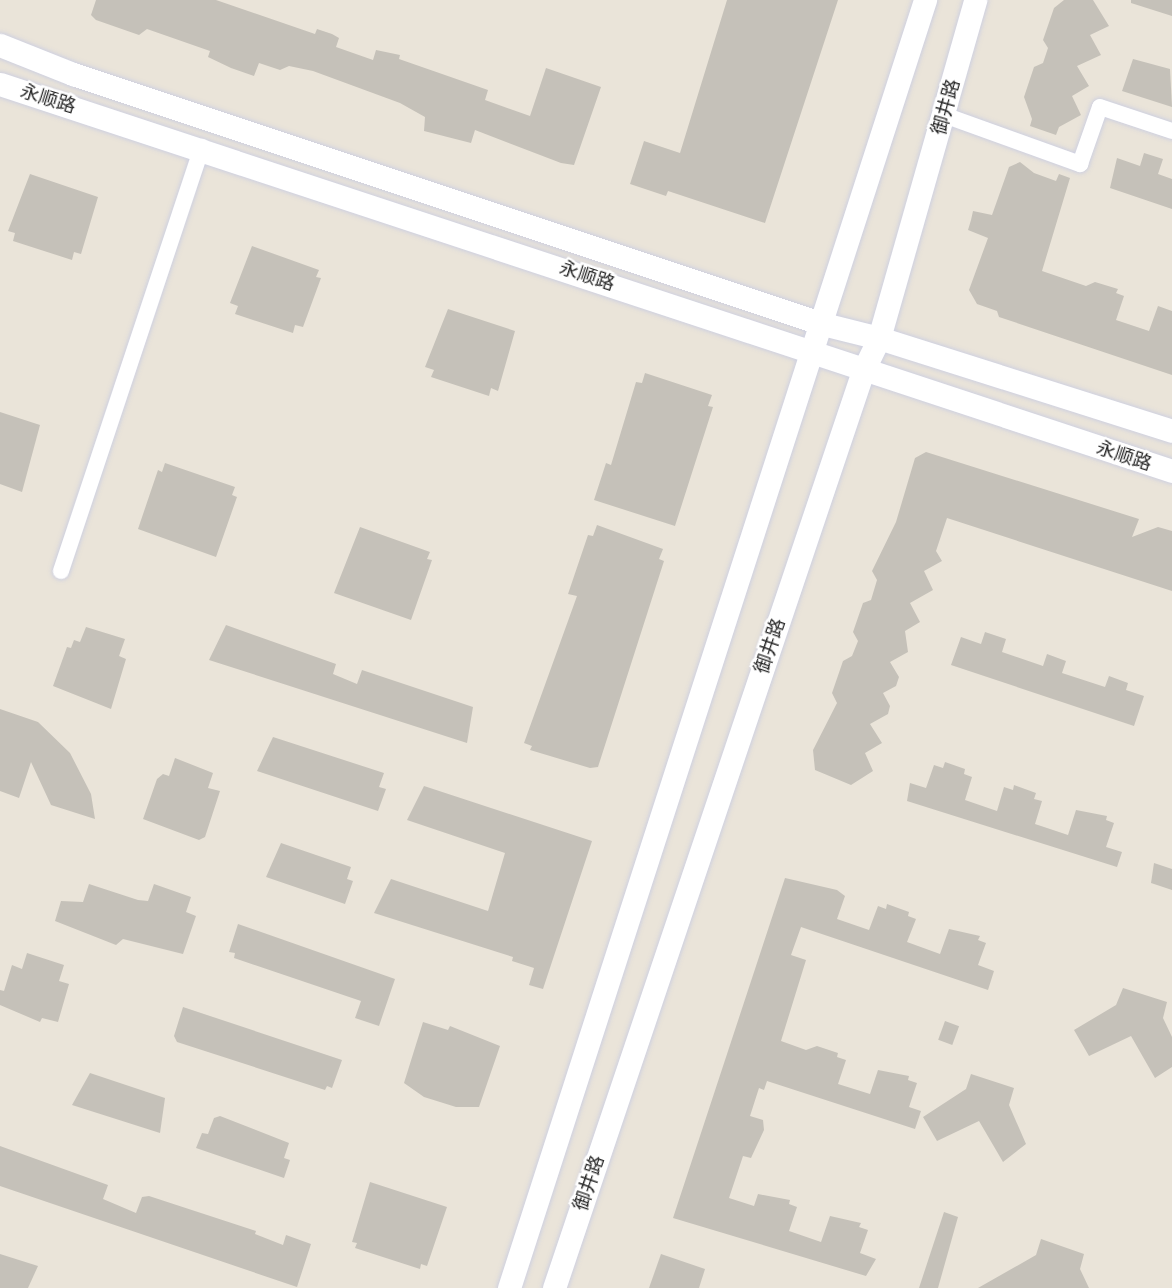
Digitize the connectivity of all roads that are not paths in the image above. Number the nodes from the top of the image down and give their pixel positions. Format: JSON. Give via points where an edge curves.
{"nodes":[{"id":1,"x":925,"y":0,"type":"edge"},
{"id":2,"x":975,"y":0,"type":"edge"},
{"id":3,"x":0,"y":45,"type":"edge"},
{"id":4,"x":0,"y":84,"type":"edge"},
{"id":5,"x":944,"y":115,"type":"junction"},
{"id":6,"x":1172,"y":131,"type":"edge"},
{"id":7,"x":202,"y":147,"type":"junction"},
{"id":8,"x":823,"y":324,"type":"junction"},
{"id":9,"x":879,"y":338,"type":"junction"},
{"id":10,"x":811,"y":351,"type":"junction"},
{"id":11,"x":863,"y":372,"type":"junction"},
{"id":12,"x":1172,"y":431,"type":"edge"},
{"id":13,"x":1172,"y":471,"type":"edge"},
{"id":14,"x":61,"y":571,"type":"dead end"},
{"id":15,"x":509,"y":1288,"type":"edge"},
{"id":16,"x":554,"y":1288,"type":"edge"}],
"edges":[{"from":1,"to":8,"type":"street"},
{"from":2,"to":5,"type":"street","name":"御井路"},
{"from":3,"to":8,"type":"street","name":"永顺路"},
{"from":4,"to":7,"type":"street","name":"永顺路"},
{"from":5,"to":6,"type":"street","via":[[1080,164],[1100,107]]},
{"from":5,"to":9,"type":"street","name":"御井路"},
{"from":7,"to":10,"type":"street","name":"永顺路"},
{"from":7,"to":14,"type":"street"},
{"from":8,"to":9,"type":"street","name":"永顺路"},
{"from":8,"to":10,"type":"street"},
{"from":9,"to":11,"type":"street","name":"御井路"},
{"from":9,"to":12,"type":"street","name":"永顺路"},
{"from":10,"to":11,"type":"street","name":"永顺路"},
{"from":10,"to":15,"type":"street"},
{"from":11,"to":13,"type":"street","name":"永顺路"},
{"from":11,"to":16,"type":"street","name":"御井路"}]}
